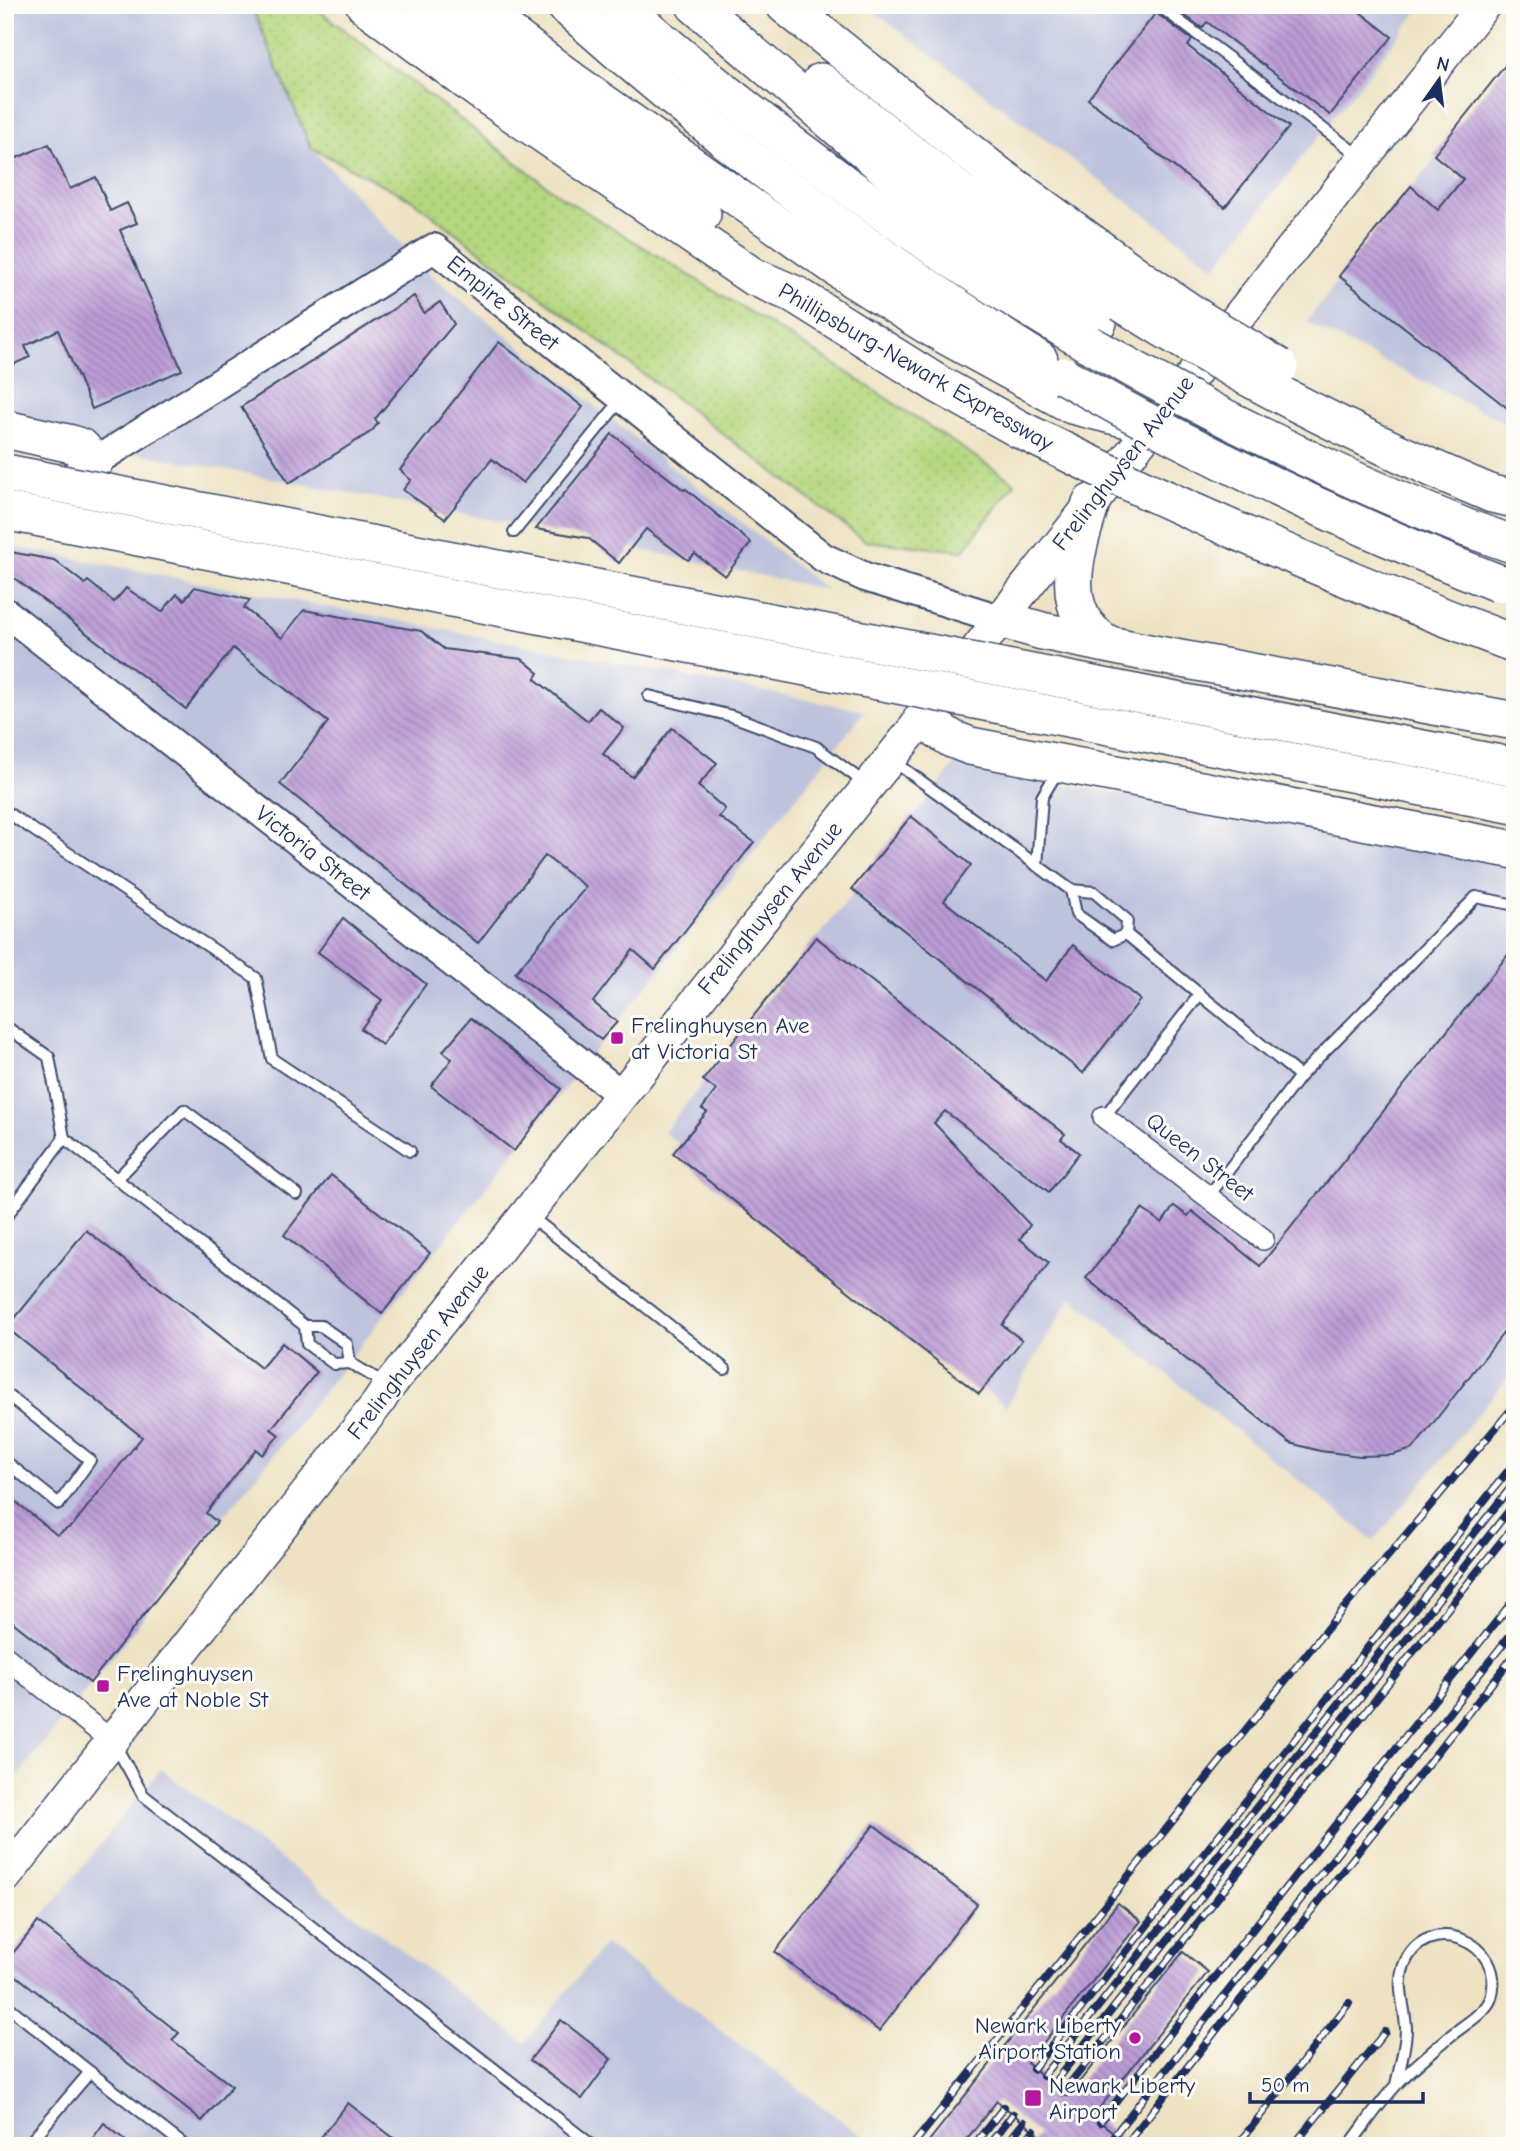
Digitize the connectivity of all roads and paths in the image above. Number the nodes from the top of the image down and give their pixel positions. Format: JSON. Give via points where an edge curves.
{"nodes":[{"id":1,"x":365,"y":5,"type":"edge"},
{"id":2,"x":423,"y":5,"type":"edge"},
{"id":3,"x":472,"y":5,"type":"edge"},
{"id":4,"x":563,"y":5,"type":"edge"},
{"id":5,"x":620,"y":5,"type":"edge"},
{"id":6,"x":695,"y":5,"type":"edge"},
{"id":7,"x":785,"y":5,"type":"edge"},
{"id":8,"x":1158,"y":5,"type":"edge"},
{"id":9,"x":1484,"y":5,"type":"edge"},
{"id":10,"x":732,"y":22,"type":"edge"},
{"id":11,"x":557,"y":108,"type":"junction"},
{"id":12,"x":1363,"y":159,"type":"junction"},
{"id":13,"x":665,"y":184,"type":"junction"},
{"id":14,"x":1114,"y":313,"type":"junction"},
{"id":15,"x":1057,"y":384,"type":"junction"},
{"id":16,"x":623,"y":398,"type":"junction"},
{"id":17,"x":5,"y":429,"type":"edge"},
{"id":18,"x":94,"y":462,"type":"junction"},
{"id":19,"x":5,"y":473,"type":"edge"},
{"id":20,"x":1515,"y":483,"type":"edge"},
{"id":21,"x":1515,"y":499,"type":"edge"},
{"id":22,"x":1091,"y":503,"type":"junction"},
{"id":23,"x":5,"y":511,"type":"edge"},
{"id":24,"x":5,"y":521,"type":"edge"},
{"id":25,"x":513,"y":532,"type":"dead end"},
{"id":26,"x":1515,"y":545,"type":"edge"},
{"id":27,"x":1515,"y":589,"type":"edge"},
{"id":28,"x":5,"y":612,"type":"edge"},
{"id":29,"x":1000,"y":619,"type":"junction"},
{"id":30,"x":1108,"y":644,"type":"junction"},
{"id":31,"x":1515,"y":644,"type":"edge"},
{"id":32,"x":649,"y":696,"type":"dead end"},
{"id":33,"x":922,"y":719,"type":"junction"},
{"id":34,"x":1515,"y":721,"type":"edge"},
{"id":35,"x":890,"y":758,"type":"junction"},
{"id":36,"x":1062,"y":764,"type":"junction"},
{"id":37,"x":1515,"y":767,"type":"edge"},
{"id":38,"x":868,"y":785,"type":"junction"},
{"id":39,"x":1515,"y":805,"type":"edge"},
{"id":40,"x":5,"y":811,"type":"edge"},
{"id":41,"x":1515,"y":850,"type":"edge"},
{"id":42,"x":1037,"y":866,"type":"junction"},
{"id":43,"x":1072,"y":890,"type":"junction"},
{"id":44,"x":1515,"y":905,"type":"edge"},
{"id":45,"x":1126,"y":934,"type":"junction"},
{"id":46,"x":1200,"y":994,"type":"junction"},
{"id":47,"x":5,"y":1026,"type":"edge"},
{"id":48,"x":1300,"y":1076,"type":"junction"},
{"id":49,"x":622,"y":1095,"type":"junction"},
{"id":50,"x":1104,"y":1117,"type":"joint"},
{"id":51,"x":64,"y":1138,"type":"junction"},
{"id":52,"x":410,"y":1151,"type":"dead end"},
{"id":53,"x":117,"y":1179,"type":"junction"},
{"id":54,"x":297,"y":1194,"type":"dead end"},
{"id":55,"x":1208,"y":1197,"type":"junction"},
{"id":56,"x":528,"y":1214,"type":"junction"},
{"id":57,"x":5,"y":1218,"type":"edge"},
{"id":58,"x":1263,"y":1239,"type":"dead end"},
{"id":59,"x":305,"y":1326,"type":"junction"},
{"id":60,"x":350,"y":1363,"type":"junction"},
{"id":61,"x":725,"y":1369,"type":"dead end"},
{"id":62,"x":389,"y":1386,"type":"junction"},
{"id":63,"x":5,"y":1393,"type":"edge"},
{"id":64,"x":5,"y":1461,"type":"edge"},
{"id":65,"x":5,"y":1657,"type":"edge"},
{"id":66,"x":113,"y":1741,"type":"junction"},
{"id":67,"x":5,"y":1877,"type":"edge"},
{"id":68,"x":5,"y":2004,"type":"edge"},
{"id":69,"x":90,"y":2072,"type":"junction"},
{"id":70,"x":1396,"y":2085,"type":"junction"},
{"id":71,"x":27,"y":2146,"type":"edge"},
{"id":72,"x":185,"y":2146,"type":"edge"},
{"id":73,"x":593,"y":2146,"type":"edge"},
{"id":74,"x":1349,"y":2146,"type":"edge"}],
"edges":[{"from":1,"to":11,"type":"highway"},
{"from":2,"to":11,"type":"highway"},
{"from":3,"to":11,"type":"highway"},
{"from":4,"to":15,"type":"highway","via":[[698,117]]},
{"from":5,"to":14,"type":"highway","via":[[808,157],[969,270]]},
{"from":6,"to":10,"type":"highway"},
{"from":7,"to":14,"type":"highway","via":[[950,139]]},
{"from":8,"to":12,"type":"lane"},
{"from":9,"to":12,"type":"main road","name":"Frelinghuysen Avenue"},
{"from":10,"to":14,"type":"highway","via":[[839,97]]},
{"from":10,"to":14,"type":"highway","via":[[847,137],[920,195],[1011,262]]},
{"from":11,"to":13,"type":"highway"},
{"from":11,"to":13,"type":"highway"},
{"from":12,"to":22,"type":"main road","name":"Frelinghuysen Avenue"},
{"from":13,"to":15,"type":"highway","via":[[853,279],[928,325]]},
{"from":13,"to":31,"type":"highway","name":"Phillipsburg-Newark Expressway","bridge":true,"via":[[765,260],[796,295],[1019,429],[1280,551]]},
{"from":14,"to":20,"type":"highway","bridge":true,"via":[[1240,344],[1383,423]]},
{"from":14,"to":21,"type":"highway","bridge":true,"via":[[1343,429],[1492,494]]},
{"from":14,"to":26,"type":"highway","bridge":true,"via":[[1165,365],[1467,528]]},
{"from":15,"to":27,"type":"highway","bridge":true,"via":[[1296,498]]},
{"from":16,"to":18,"type":"street","name":"Empire Street","via":[[434,248]]},
{"from":16,"to":25,"type":"lane"},
{"from":16,"to":29,"type":"street","name":"Empire Street","via":[[835,565]]},
{"from":17,"to":18,"type":"highway","via":[[72,444]]},
{"from":18,"to":24,"type":"street","name":"Empire Street"},
{"from":19,"to":37,"type":"highway","bridge":true},
{"from":22,"to":29,"type":"main road","name":"Frelinghuysen Avenue"},
{"from":22,"to":30,"type":"highway","via":[[1075,561],[1074,600],[1089,631]]},
{"from":23,"to":39,"type":"highway","bridge":true},
{"from":28,"to":49,"type":"street","name":"Victoria Street"},
{"from":29,"to":30,"type":"highway"},
{"from":29,"to":33,"type":"main road","name":"Frelinghuysen Avenue"},
{"from":30,"to":34,"type":"highway"},
{"from":32,"to":38,"type":"lane","via":[[732,716],[817,747]]},
{"from":33,"to":35,"type":"main road","name":"Frelinghuysen Avenue"},
{"from":33,"to":36,"type":"highway","via":[[970,746]]},
{"from":35,"to":38,"type":"main road","name":"Frelinghuysen Avenue"},
{"from":35,"to":42,"type":"lane"},
{"from":36,"to":41,"type":"highway"},
{"from":36,"to":42,"type":"lane","via":[[1042,797]]},
{"from":38,"to":49,"type":"main road","name":"Frelinghuysen Avenue"},
{"from":40,"to":52,"type":"lane","via":[[256,978],[272,1059]]},
{"from":42,"to":43,"type":"lane"},
{"from":43,"to":45,"type":"lane","via":[[1094,892],[1127,920]]},
{"from":43,"to":45,"type":"lane","via":[[1076,914],[1113,940]]},
{"from":44,"to":48,"type":"lane","via":[[1476,897]]},
{"from":45,"to":46,"type":"lane"},
{"from":46,"to":48,"type":"lane"},
{"from":46,"to":50,"type":"lane"},
{"from":47,"to":51,"type":"lane","via":[[49,1057]]},
{"from":48,"to":55,"type":"lane"},
{"from":49,"to":56,"type":"main road","name":"Frelinghuysen Avenue"},
{"from":50,"to":55,"type":"street","name":"Queen Street"},
{"from":51,"to":53,"type":"lane"},
{"from":51,"to":57,"type":"lane"},
{"from":53,"to":54,"type":"lane","via":[[184,1110]]},
{"from":53,"to":59,"type":"lane"},
{"from":55,"to":58,"type":"street","name":"Queen Street"},
{"from":56,"to":61,"type":"lane"},
{"from":56,"to":62,"type":"main road","name":"Frelinghuysen Avenue"},
{"from":59,"to":60,"type":"lane","via":[[321,1326],[347,1344]]},
{"from":59,"to":60,"type":"lane","via":[[307,1343],[334,1364]]},
{"from":60,"to":62,"type":"lane"},
{"from":62,"to":66,"type":"main road","name":"Frelinghuysen Avenue"},
{"from":63,"to":64,"type":"lane","via":[[90,1460],[59,1504]]},
{"from":65,"to":66,"type":"street"},
{"from":66,"to":67,"type":"main road","name":"Frelinghuysen Avenue"},
{"from":66,"to":73,"type":"lane","via":[[143,1795]]},
{"from":68,"to":69,"type":"lane"},
{"from":69,"to":71,"type":"lane"},
{"from":69,"to":72,"type":"lane"},
{"from":70,"to":70,"type":"lane","via":[[1405,2042],[1399,1984],[1405,1964],[1428,1939],[1460,1937],[1489,1962],[1491,1997],[1484,2011]]},
{"from":70,"to":74,"type":"lane"}]}
